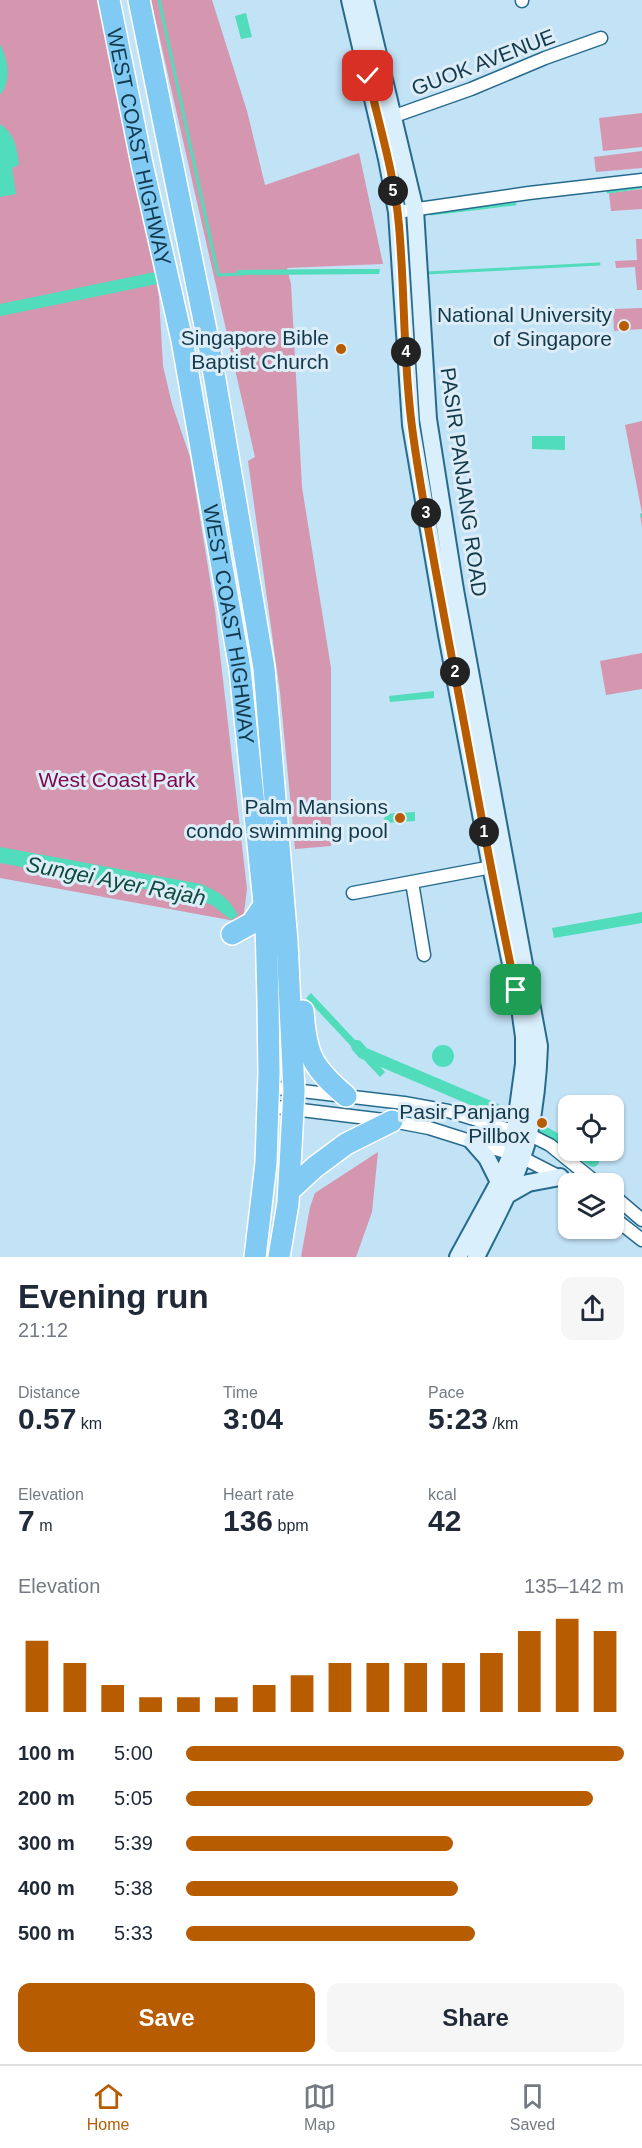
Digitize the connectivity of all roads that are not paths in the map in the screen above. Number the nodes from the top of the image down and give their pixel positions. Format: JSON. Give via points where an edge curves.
{"nodes":[{"id":1,"x":109,"y":0,"type":"edge"},
{"id":2,"x":139,"y":0,"type":"edge"},
{"id":3,"x":350,"y":0,"type":"edge"},
{"id":4,"x":365,"y":0,"type":"edge"},
{"id":5,"x":601,"y":38,"type":"dead end"},
{"id":6,"x":386,"y":119,"type":"junction"},
{"id":7,"x":642,"y":180,"type":"edge"},
{"id":8,"x":415,"y":210,"type":"junction"},
{"id":9,"x":397,"y":212,"type":"junction"},
{"id":10,"x":277,"y":824,"type":"junction"},
{"id":11,"x":499,"y":866,"type":"junction"},
{"id":12,"x":412,"y":882,"type":"junction"},
{"id":13,"x":353,"y":893,"type":"dead end"},
{"id":14,"x":264,"y":905,"type":"junction"},
{"id":15,"x":232,"y":934,"type":"dead end"},
{"id":16,"x":424,"y":955,"type":"dead end"},
{"id":17,"x":268,"y":1096,"type":"junction"},
{"id":18,"x":346,"y":1096,"type":"junction"},
{"id":19,"x":294,"y":1100,"type":"junction"},
{"id":20,"x":392,"y":1121,"type":"junction"},
{"id":21,"x":521,"y":1133,"type":"junction"},
{"id":22,"x":472,"y":1141,"type":"junction"},
{"id":23,"x":516,"y":1155,"type":"junction"},
{"id":24,"x":584,"y":1173,"type":"edge"},
{"id":25,"x":558,"y":1176,"type":"edge"},
{"id":26,"x":558,"y":1181,"type":"edge"},
{"id":27,"x":503,"y":1188,"type":"junction"},
{"id":28,"x":289,"y":1191,"type":"junction"},
{"id":29,"x":624,"y":1205,"type":"edge"},
{"id":30,"x":642,"y":1220,"type":"edge"},
{"id":31,"x":624,"y":1226,"type":"edge"},
{"id":32,"x":642,"y":1240,"type":"edge"},
{"id":33,"x":255,"y":1257,"type":"edge"},
{"id":34,"x":279,"y":1257,"type":"edge"},
{"id":35,"x":458,"y":1257,"type":"edge"},
{"id":36,"x":476,"y":1257,"type":"edge"}],
"edges":[{"from":1,"to":14,"type":"highway","name":"WEST COAST HIGHWAY","via":[[182,340],[240,669]]},
{"from":2,"to":10,"type":"highway","name":"WEST COAST HIGHWAY","via":[[232,472],[264,668]]},
{"from":3,"to":6,"type":"main road","name":"PASIR PANJANG ROAD"},
{"from":4,"to":6,"type":"main road","name":"PASIR PANJANG ROAD"},
{"from":5,"to":6,"type":"street","name":"GUOK AVENUE"},
{"from":6,"to":8,"type":"main road","name":"PASIR PANJANG ROAD"},
{"from":6,"to":9,"type":"main road","name":"PASIR PANJANG ROAD"},
{"from":7,"to":8,"type":"street"},
{"from":8,"to":9,"type":"street"},
{"from":8,"to":11,"type":"main road","name":"PASIR PANJANG ROAD","via":[[428,419]]},
{"from":9,"to":11,"type":"main road","name":"PASIR PANJANG ROAD","via":[[411,425],[447,635]]},
{"from":10,"to":18,"type":"highway","via":[[293,878],[310,1055],[327,1080]]},
{"from":10,"to":19,"type":"highway","name":"WEST COAST HIGHWAY"},
{"from":11,"to":12,"type":"street"},
{"from":11,"to":21,"type":"main road","name":"PASIR PANJANG ROAD","via":[[524,1037]]},
{"from":12,"to":13,"type":"street"},
{"from":12,"to":16,"type":"street"},
{"from":14,"to":15,"type":"highway","via":[[252,923]]},
{"from":14,"to":17,"type":"highway","name":"WEST COAST HIGHWAY"},
{"from":17,"to":19,"type":"street"},
{"from":17,"to":19,"type":"street"},
{"from":17,"to":33,"type":"highway","name":"WEST COAST HIGHWAY","via":[[266,1163]]},
{"from":18,"to":19,"type":"street"},
{"from":18,"to":21,"type":"street","via":[[448,1111]]},
{"from":19,"to":20,"type":"street"},
{"from":19,"to":28,"type":"highway","name":"WEST COAST HIGHWAY"},
{"from":20,"to":22,"type":"street"},
{"from":20,"to":28,"type":"highway","via":[[346,1144]]},
{"from":21,"to":23,"type":"main road","name":"PASIR PANJANG ROAD"},
{"from":21,"to":24,"type":"street","via":[[550,1145]]},
{"from":22,"to":23,"type":"street"},
{"from":22,"to":27,"type":"main road","via":[[487,1158]]},
{"from":23,"to":25,"type":"street"},
{"from":23,"to":27,"type":"main road","name":"PASIR PANJANG ROAD"},
{"from":26,"to":27,"type":"main road"},
{"from":27,"to":35,"type":"main road","name":"PASIR PANJANG ROAD"},
{"from":27,"to":36,"type":"main road","name":"PASIR PANJANG ROAD"},
{"from":28,"to":34,"type":"highway","name":"WEST COAST HIGHWAY"},
{"from":29,"to":30,"type":"street"},
{"from":31,"to":32,"type":"street"}]}
